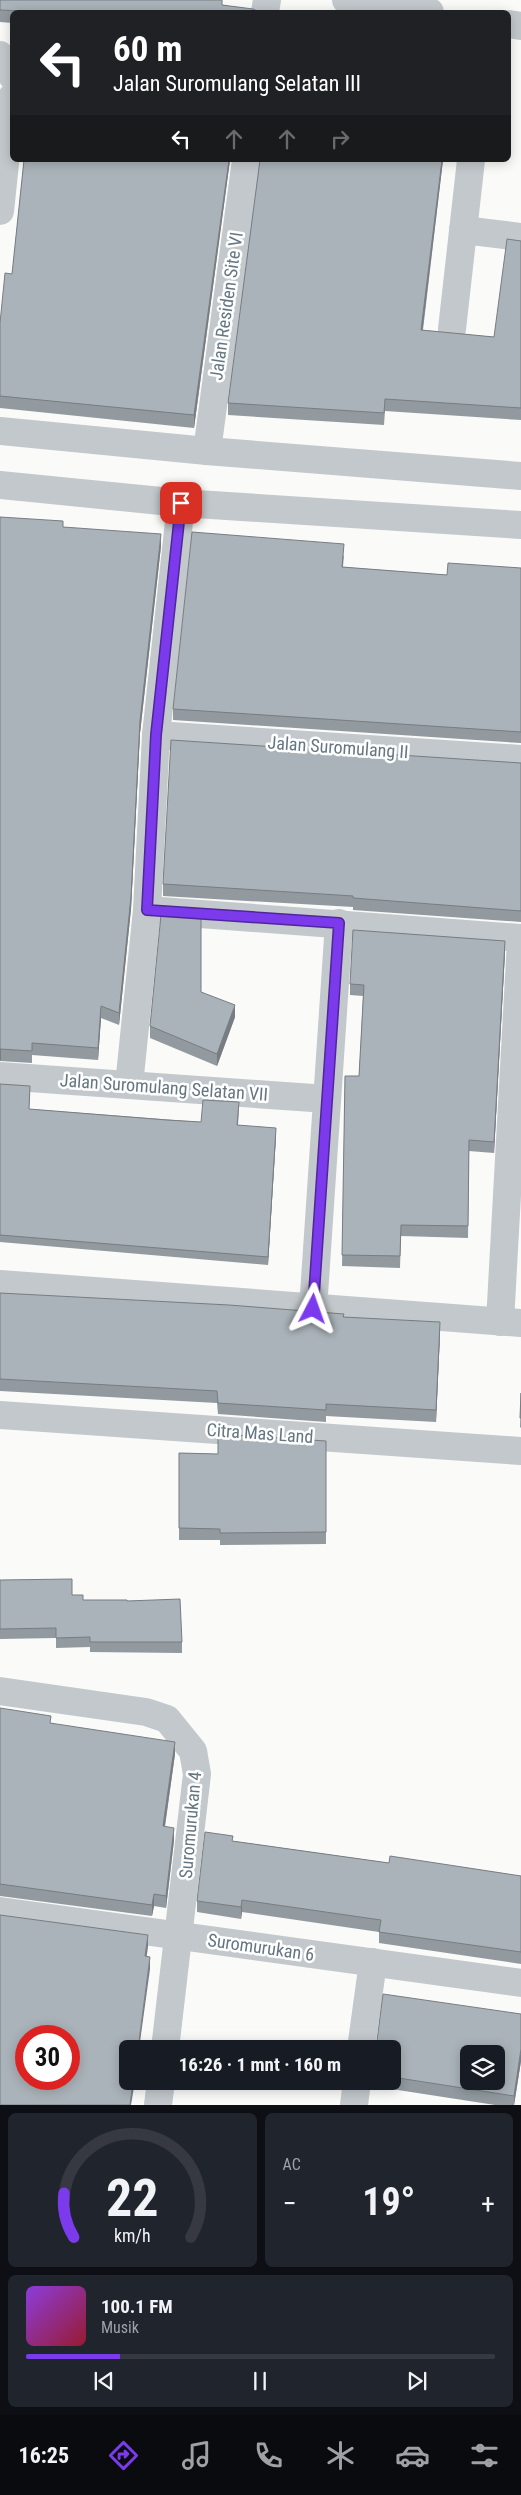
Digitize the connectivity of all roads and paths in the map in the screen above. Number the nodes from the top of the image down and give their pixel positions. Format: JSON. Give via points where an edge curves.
{"nodes":[{"id":1,"x":346,"y":0,"type":"edge"},
{"id":2,"x":416,"y":10,"type":"edge"},
{"id":3,"x":0,"y":55,"type":"edge"},
{"id":4,"x":10,"y":69,"type":"edge"},
{"id":5,"x":10,"y":116,"type":"edge"},
{"id":6,"x":246,"y":162,"type":"edge"},
{"id":7,"x":471,"y":162,"type":"edge"},
{"id":8,"x":0,"y":211,"type":"edge"},
{"id":9,"x":463,"y":230,"type":"junction"},
{"id":10,"x":521,"y":237,"type":"edge"},
{"id":11,"x":452,"y":329,"type":"dead end"},
{"id":12,"x":0,"y":431,"type":"edge"},
{"id":13,"x":207,"y":451,"type":"junction"},
{"id":14,"x":521,"y":476,"type":"edge"},
{"id":15,"x":0,"y":485,"type":"edge"},
{"id":16,"x":181,"y":503,"type":"junction"},
{"id":17,"x":521,"y":525,"type":"edge"},
{"id":18,"x":156,"y":735,"type":"junction"},
{"id":19,"x":521,"y":759,"type":"edge"},
{"id":20,"x":147,"y":910,"type":"junction"},
{"id":21,"x":339,"y":923,"type":"junction"},
{"id":22,"x":521,"y":939,"type":"edge"},
{"id":23,"x":0,"y":1076,"type":"edge"},
{"id":24,"x":129,"y":1085,"type":"junction"},
{"id":25,"x":327,"y":1099,"type":"junction"},
{"id":26,"x":0,"y":1284,"type":"edge"},
{"id":27,"x":313,"y":1309,"type":"junction"},
{"id":28,"x":510,"y":1322,"type":"edge"},
{"id":29,"x":0,"y":1415,"type":"edge"},
{"id":30,"x":521,"y":1451,"type":"edge"},
{"id":31,"x":0,"y":1691,"type":"edge"},
{"id":32,"x":0,"y":1911,"type":"edge"},
{"id":33,"x":180,"y":1936,"type":"junction"},
{"id":34,"x":373,"y":1962,"type":"junction"},
{"id":35,"x":521,"y":1983,"type":"edge"},
{"id":36,"x":166,"y":2040,"type":"edge"},
{"id":37,"x":362,"y":2040,"type":"edge"},
{"id":38,"x":160,"y":2090,"type":"edge"},
{"id":39,"x":356,"y":2090,"type":"edge"},
{"id":40,"x":158,"y":2105,"type":"edge"},
{"id":41,"x":354,"y":2105,"type":"edge"}],
"edges":[{"from":1,"to":2,"type":"street"},
{"from":3,"to":4,"type":"street"},
{"from":5,"to":8,"type":"street"},
{"from":6,"to":13,"type":"street","name":"Jalan Residen Site VI"},
{"from":7,"to":9,"type":"street"},
{"from":9,"to":10,"type":"street"},
{"from":9,"to":11,"type":"street"},
{"from":12,"to":13,"type":"street"},
{"from":13,"to":14,"type":"street"},
{"from":15,"to":16,"type":"street"},
{"from":16,"to":17,"type":"street"},
{"from":16,"to":18,"type":"street"},
{"from":18,"to":19,"type":"street","name":"Jalan Suromulang II"},
{"from":18,"to":20,"type":"street"},
{"from":20,"to":21,"type":"street"},
{"from":20,"to":24,"type":"street"},
{"from":21,"to":22,"type":"street"},
{"from":21,"to":25,"type":"street"},
{"from":22,"to":28,"type":"street"},
{"from":23,"to":24,"type":"street","name":"Jalan Suromulang Selatan VII"},
{"from":24,"to":25,"type":"street","name":"Jalan Suromulang Selatan VII"},
{"from":25,"to":27,"type":"street"},
{"from":26,"to":27,"type":"street"},
{"from":27,"to":28,"type":"street"},
{"from":29,"to":30,"type":"street","name":"Citra Mas Land"},
{"from":31,"to":33,"type":"street","name":"Suromurukan 4","via":[[146,1712],[167,1720],[193,1751],[197,1774]]},
{"from":32,"to":33,"type":"street","name":"Suromurukan 6"},
{"from":33,"to":34,"type":"street","name":"Suromurukan 6"},
{"from":33,"to":36,"type":"street","name":"Suromurukan 4"},
{"from":34,"to":35,"type":"street","name":"Suromurukan 6"},
{"from":34,"to":37,"type":"street"},
{"from":38,"to":40,"type":"street"},
{"from":39,"to":41,"type":"street"}]}
